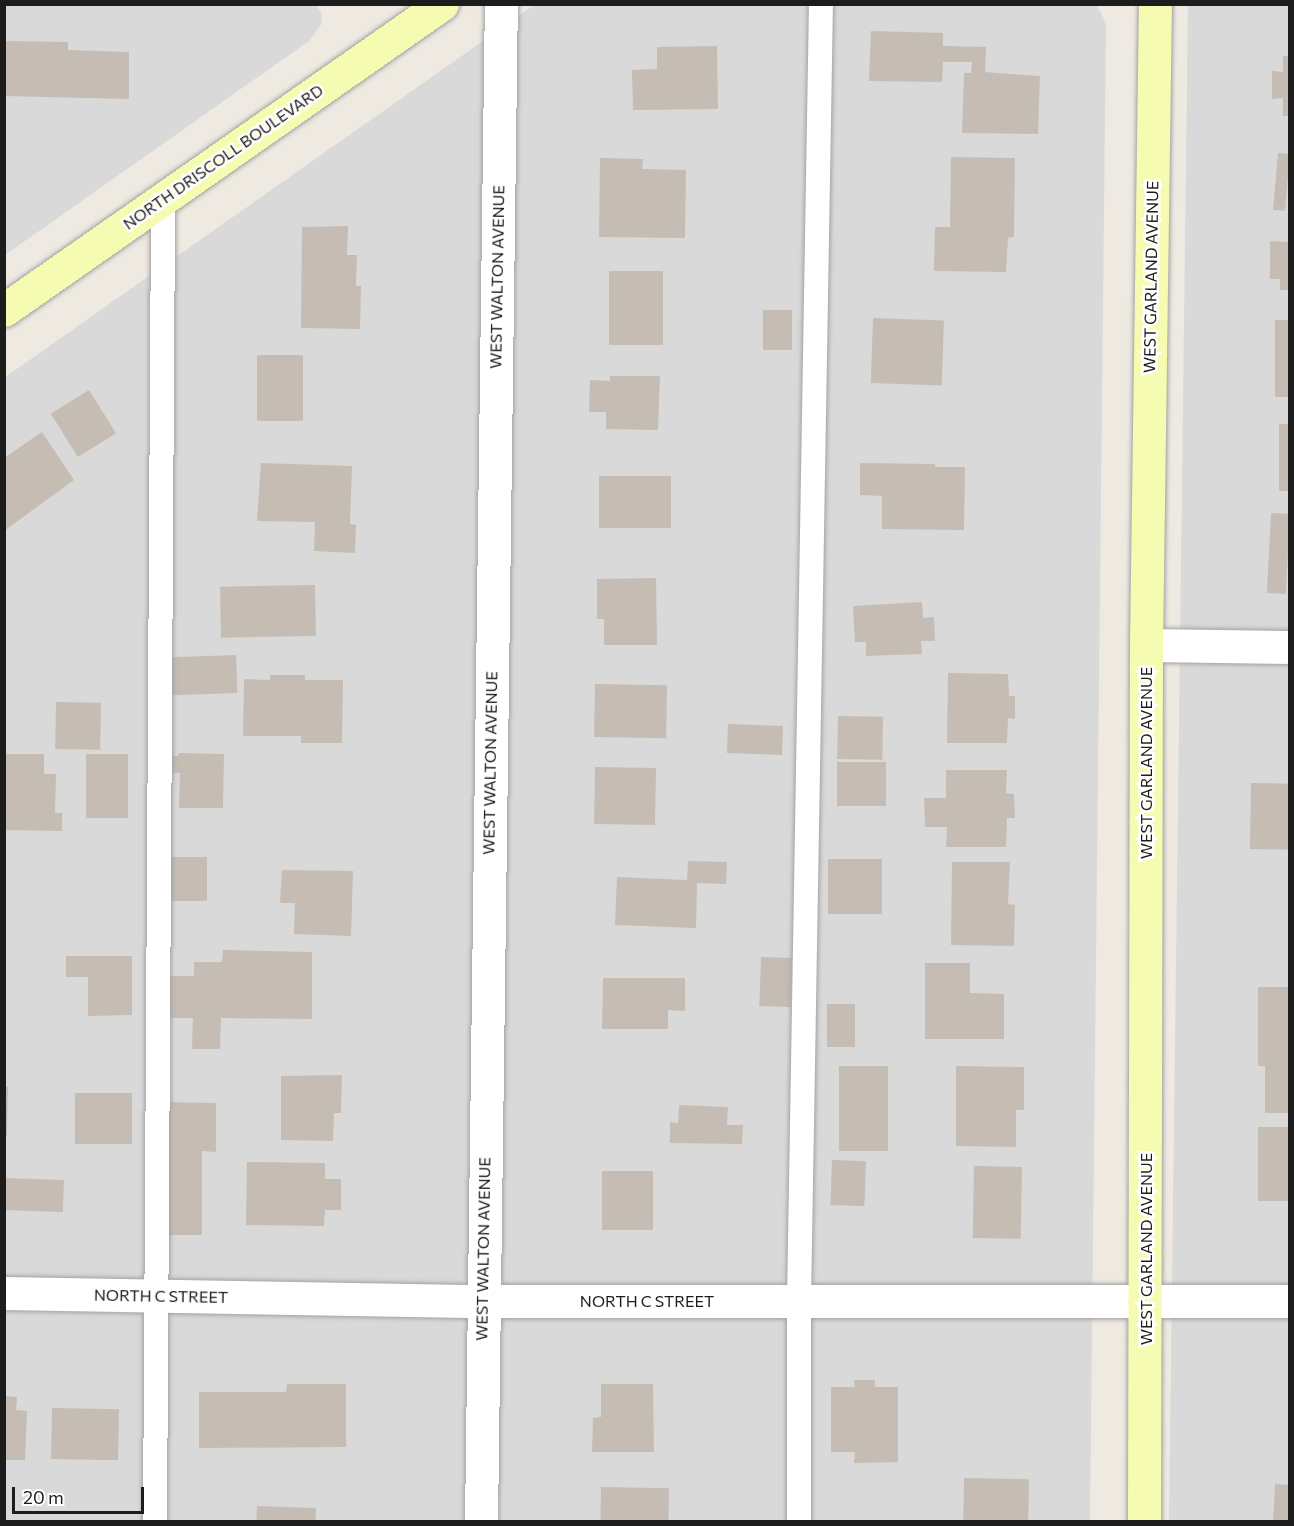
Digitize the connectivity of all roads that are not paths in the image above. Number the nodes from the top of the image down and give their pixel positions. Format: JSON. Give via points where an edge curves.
{"nodes":[{"id":1,"x":442,"y":4,"type":"edge"},
{"id":2,"x":501,"y":4,"type":"edge"},
{"id":3,"x":821,"y":4,"type":"edge"},
{"id":4,"x":1155,"y":4,"type":"edge"},
{"id":5,"x":163,"y":198,"type":"junction"},
{"id":6,"x":4,"y":310,"type":"edge"},
{"id":7,"x":1146,"y":645,"type":"junction"},
{"id":8,"x":1290,"y":647,"type":"edge"},
{"id":9,"x":4,"y":1293,"type":"edge"},
{"id":10,"x":157,"y":1296,"type":"junction"},
{"id":11,"x":1146,"y":1300,"type":"junction"},
{"id":12,"x":482,"y":1301,"type":"junction"},
{"id":13,"x":800,"y":1301,"type":"junction"},
{"id":14,"x":1290,"y":1301,"type":"edge"},
{"id":15,"x":155,"y":1521,"type":"edge"},
{"id":16,"x":481,"y":1521,"type":"edge"},
{"id":17,"x":799,"y":1521,"type":"edge"},
{"id":18,"x":1144,"y":1521,"type":"edge"}],
"edges":[{"from":1,"to":5,"type":"street","name":"NORTH DRISCOLL BOULEVARD"},
{"from":2,"to":12,"type":"street","name":"WEST WALTON AVENUE"},
{"from":3,"to":13,"type":"lane"},
{"from":4,"to":7,"type":"street","name":"WEST GARLAND AVENUE"},
{"from":5,"to":6,"type":"street","name":"NORTH DRISCOLL BOULEVARD"},
{"from":5,"to":10,"type":"lane"},
{"from":7,"to":8,"type":"street"},
{"from":7,"to":11,"type":"street","name":"WEST GARLAND AVENUE"},
{"from":9,"to":10,"type":"street","name":"NORTH C STREET"},
{"from":10,"to":12,"type":"street","name":"NORTH C STREET"},
{"from":10,"to":15,"type":"lane"},
{"from":11,"to":13,"type":"street","name":"NORTH C STREET"},
{"from":11,"to":14,"type":"street","name":"NORTH C STREET"},
{"from":11,"to":18,"type":"street","name":"WEST GARLAND AVENUE"},
{"from":12,"to":13,"type":"street","name":"NORTH C STREET"},
{"from":12,"to":16,"type":"street","name":"WEST WALTON AVENUE"},
{"from":13,"to":17,"type":"lane"}]}
